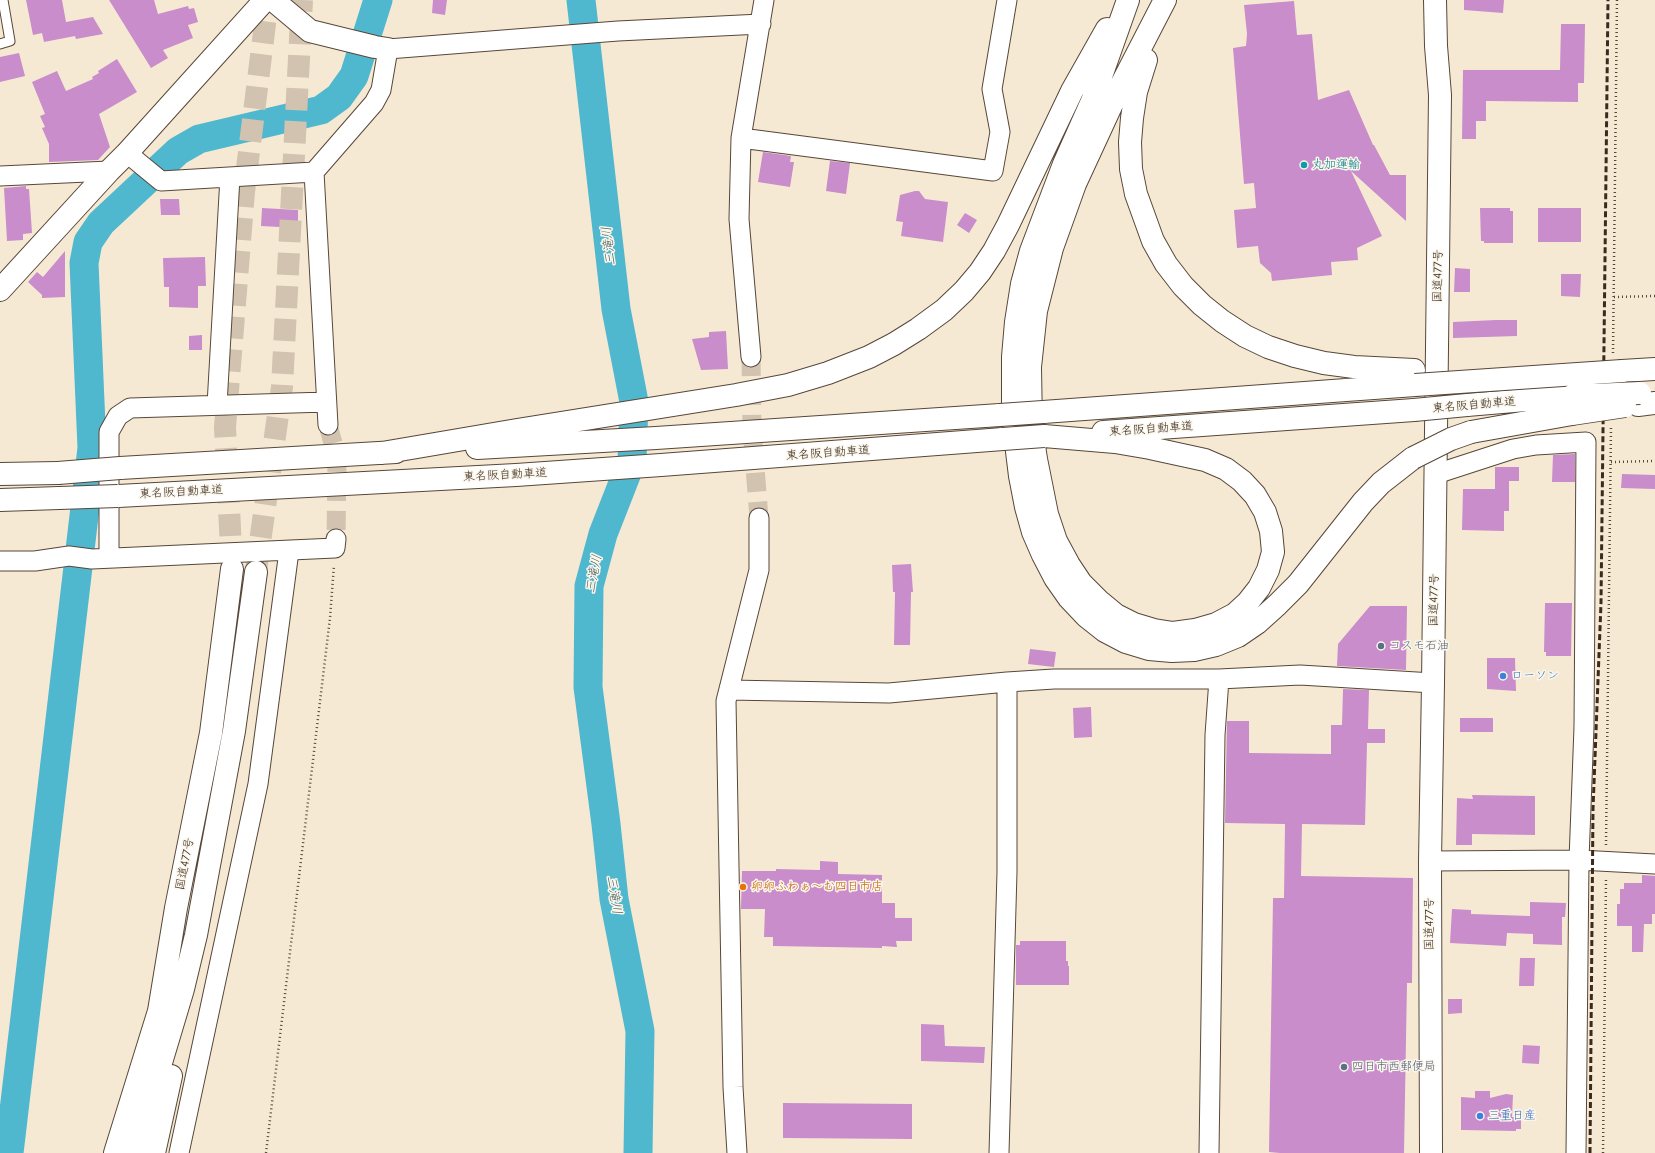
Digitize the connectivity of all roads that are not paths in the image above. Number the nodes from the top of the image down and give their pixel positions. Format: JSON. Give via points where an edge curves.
{"nodes":[{"id":1,"x":3,"y":0,"type":"edge"},
{"id":2,"x":265,"y":0,"type":"edge"},
{"id":3,"x":273,"y":0,"type":"edge"},
{"id":4,"x":764,"y":0,"type":"edge"},
{"id":5,"x":1007,"y":0,"type":"edge"},
{"id":6,"x":1123,"y":0,"type":"edge"},
{"id":7,"x":1128,"y":0,"type":"edge"},
{"id":8,"x":1165,"y":0,"type":"edge"},
{"id":9,"x":1435,"y":0,"type":"edge"},
{"id":10,"x":1449,"y":0,"type":"edge"},
{"id":11,"x":761,"y":24,"type":"junction"},
{"id":12,"x":0,"y":44,"type":"edge"},
{"id":13,"x":381,"y":48,"type":"junction"},
{"id":14,"x":1440,"y":95,"type":"junction"},
{"id":15,"x":742,"y":138,"type":"junction"},
{"id":16,"x":134,"y":158,"type":"junction"},
{"id":17,"x":109,"y":171,"type":"junction"},
{"id":18,"x":314,"y":172,"type":"junction"},
{"id":19,"x":0,"y":176,"type":"edge"},
{"id":20,"x":230,"y":177,"type":"junction"},
{"id":21,"x":0,"y":290,"type":"edge"},
{"id":22,"x":751,"y":357,"type":"tunnel mouth"},
{"id":23,"x":1655,"y":369,"type":"edge"},
{"id":24,"x":1414,"y":378,"type":"junction"},
{"id":25,"x":1647,"y":398,"type":"edge"},
{"id":26,"x":326,"y":402,"type":"junction"},
{"id":27,"x":217,"y":405,"type":"junction"},
{"id":28,"x":1572,"y":405,"type":"junction"},
{"id":29,"x":328,"y":425,"type":"tunnel mouth"},
{"id":30,"x":1044,"y":436,"type":"junction"},
{"id":31,"x":517,"y":438,"type":"junction"},
{"id":32,"x":0,"y":474,"type":"edge"},
{"id":33,"x":1436,"y":474,"type":"junction"},
{"id":34,"x":0,"y":500,"type":"edge"},
{"id":35,"x":759,"y":518,"type":"tunnel mouth"},
{"id":36,"x":335,"y":544,"type":"road end"},
{"id":37,"x":289,"y":550,"type":"junction"},
{"id":38,"x":101,"y":558,"type":"junction"},
{"id":39,"x":0,"y":561,"type":"edge"},
{"id":40,"x":232,"y":569,"type":"tunnel mouth"},
{"id":41,"x":256,"y":572,"type":"tunnel mouth"},
{"id":42,"x":1219,"y":679,"type":"junction"},
{"id":43,"x":1007,"y":682,"type":"junction"},
{"id":44,"x":1433,"y":683,"type":"junction"},
{"id":45,"x":729,"y":690,"type":"junction"},
{"id":46,"x":1580,"y":860,"type":"junction"},
{"id":47,"x":1430,"y":861,"type":"junction"},
{"id":48,"x":1655,"y":864,"type":"edge"},
{"id":49,"x":176,"y":908,"type":"junction"},
{"id":50,"x":196,"y":935,"type":"junction"},
{"id":51,"x":100,"y":1153,"type":"edge"},
{"id":52,"x":115,"y":1153,"type":"edge"},
{"id":53,"x":134,"y":1153,"type":"edge"},
{"id":54,"x":154,"y":1153,"type":"edge"},
{"id":55,"x":179,"y":1153,"type":"edge"},
{"id":56,"x":737,"y":1153,"type":"edge"},
{"id":57,"x":999,"y":1153,"type":"edge"},
{"id":58,"x":1208,"y":1153,"type":"edge"},
{"id":59,"x":1431,"y":1153,"type":"edge"},
{"id":60,"x":1576,"y":1153,"type":"edge"}],
"edges":[{"from":1,"to":12,"type":"lane","via":[[10,41]]},
{"from":2,"to":16,"type":"main road"},
{"from":3,"to":13,"type":"main road","via":[[310,31]]},
{"from":4,"to":11,"type":"street"},
{"from":5,"to":15,"type":"street","via":[[992,89],[1000,132],[993,171]]},
{"from":6,"to":31,"type":"main road","via":[[1072,91],[994,251],[964,291],[918,329],[869,357],[788,385],[656,408]]},
{"from":7,"to":28,"type":"main road","bridge":true,"via":[[1093,99],[1059,177],[1031,251],[1022,284],[1013,357],[1013,419],[1026,507],[1043,555],[1055,578],[1086,616],[1105,631],[1126,642],[1149,649],[1194,650],[1238,636],[1257,623],[1298,584],[1363,502],[1381,483],[1413,458],[1471,432]]},
{"from":8,"to":24,"type":"main road","via":[[1136,92],[1130,142],[1136,194],[1153,241],[1166,264],[1182,286],[1202,305],[1239,332],[1268,347],[1324,364]]},
{"from":8,"to":30,"type":"main road","via":[[1118,91],[1075,184],[1052,248],[1036,310],[1030,367],[1031,426],[1036,460],[1046,514],[1056,541],[1081,583],[1116,615],[1154,630],[1173,633],[1195,630],[1216,624],[1234,614],[1259,588],[1273,552],[1271,532],[1265,512],[1255,495],[1226,469],[1205,460],[1150,448],[1115,442]]},
{"from":9,"to":14,"type":"main road","name":"国道477号"},
{"from":10,"to":14,"type":"main road","name":"国道477号"},
{"from":11,"to":13,"type":"street","via":[[618,31]]},
{"from":11,"to":15,"type":"street"},
{"from":13,"to":18,"type":"street","via":[[381,90],[374,103]]},
{"from":14,"to":33,"type":"main road","name":"国道477号"},
{"from":15,"to":22,"type":"street","via":[[739,219]]},
{"from":16,"to":17,"type":"main road"},
{"from":16,"to":20,"type":"street","via":[[161,182]]},
{"from":17,"to":19,"type":"street"},
{"from":17,"to":21,"type":"main road"},
{"from":18,"to":20,"type":"street"},
{"from":18,"to":26,"type":"street"},
{"from":20,"to":27,"type":"street"},
{"from":23,"to":24,"type":"main road","name":"東名阪自動車道","bridge":true},
{"from":24,"to":31,"type":"main road","name":"東名阪自動車道","bridge":true,"via":[[1000,415],[656,438]]},
{"from":25,"to":28,"type":"main road","bridge":true},
{"from":26,"to":27,"type":"street"},
{"from":26,"to":29,"type":"street"},
{"from":27,"to":38,"type":"street","via":[[130,408],[118,416],[109,432]]},
{"from":28,"to":30,"type":"main road","name":"東名阪自動車道","bridge":true,"via":[[1466,405]]},
{"from":30,"to":34,"type":"main road","name":"東名阪自動車道","bridge":true,"via":[[516,475]]},
{"from":31,"to":32,"type":"main road","name":"東名阪自動車道","bridge":true,"via":[[382,453],[58,473]]},
{"from":33,"to":44,"type":"main road","name":"国道477号"},
{"from":33,"to":46,"type":"street","via":[[1513,449],[1586,442],[1584,727]]},
{"from":35,"to":45,"type":"street","via":[[758,570]]},
{"from":36,"to":37,"type":"street"},
{"from":37,"to":38,"type":"street"},
{"from":37,"to":55,"type":"street","via":[[258,784]]},
{"from":38,"to":39,"type":"street","via":[[69,556],[35,561]]},
{"from":40,"to":49,"type":"main road","name":"国道477号","via":[[212,733]]},
{"from":41,"to":50,"type":"main road","name":"国道477号","via":[[234,731]]},
{"from":42,"to":43,"type":"street","via":[[1054,679]]},
{"from":42,"to":44,"type":"street","via":[[1300,675]]},
{"from":42,"to":58,"type":"street","via":[[1215,735]]},
{"from":43,"to":45,"type":"street","via":[[889,693]]},
{"from":43,"to":57,"type":"street","via":[[1007,872]]},
{"from":44,"to":47,"type":"main road","name":"国道477号"},
{"from":45,"to":56,"type":"street","via":[[726,701],[733,1079]]},
{"from":46,"to":47,"type":"street"},
{"from":46,"to":48,"type":"street"},
{"from":46,"to":60,"type":"street"},
{"from":47,"to":59,"type":"main road","name":"国道477号"},
{"from":49,"to":51,"type":"main road"},
{"from":49,"to":52,"type":"main road","name":"国道477号","via":[[159,1011]]},
{"from":50,"to":53,"type":"main road","name":"国道477号","via":[[184,989]]},
{"from":50,"to":54,"type":"main road","via":[[196,967]]}]}
